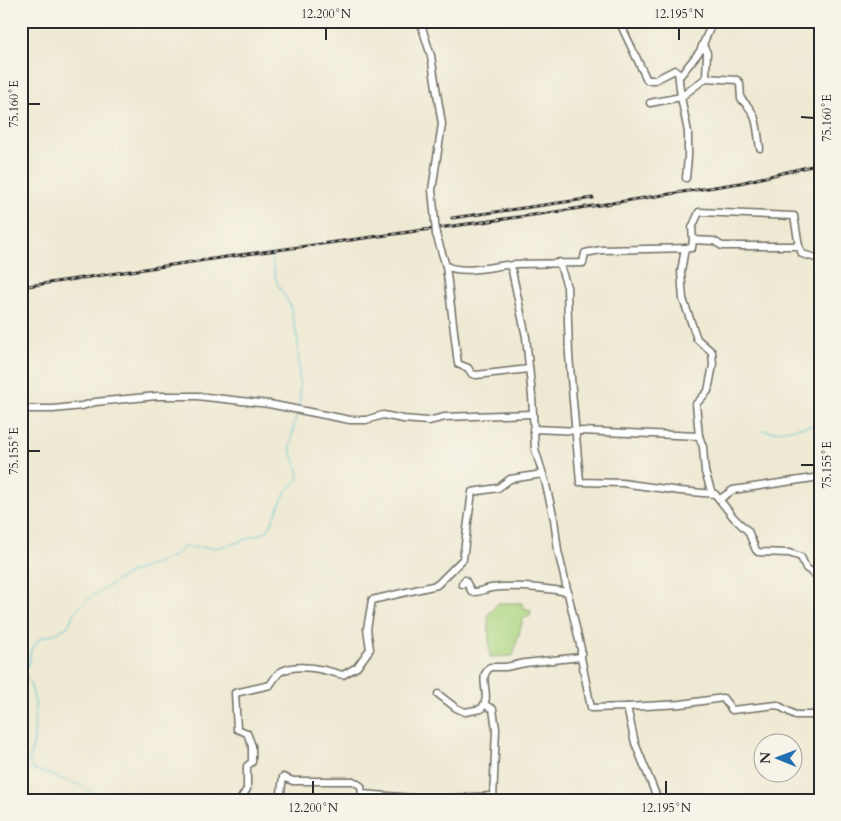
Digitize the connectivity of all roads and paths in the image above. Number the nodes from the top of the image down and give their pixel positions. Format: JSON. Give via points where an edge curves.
{"nodes":[{"id":1,"x":420,"y":21,"type":"edge"},
{"id":2,"x":619,"y":21,"type":"edge"},
{"id":3,"x":713,"y":21,"type":"edge"},
{"id":4,"x":817,"y":21,"type":"edge"},
{"id":5,"x":703,"y":44,"type":"junction"},
{"id":6,"x":820,"y":44,"type":"edge"},
{"id":7,"x":680,"y":76,"type":"junction"},
{"id":8,"x":706,"y":78,"type":"junction"},
{"id":9,"x":680,"y":97,"type":"junction"},
{"id":10,"x":650,"y":104,"type":"dead end"},
{"id":11,"x":760,"y":148,"type":"dead end"},
{"id":12,"x":686,"y":178,"type":"dead end"},
{"id":13,"x":693,"y":240,"type":"junction"},
{"id":14,"x":799,"y":246,"type":"junction"},
{"id":15,"x":685,"y":248,"type":"junction"},
{"id":16,"x":820,"y":259,"type":"edge"},
{"id":17,"x":559,"y":262,"type":"junction"},
{"id":18,"x":446,"y":266,"type":"junction"},
{"id":19,"x":511,"y":266,"type":"junction"},
{"id":20,"x":529,"y":369,"type":"junction"},
{"id":21,"x":21,"y":409,"type":"edge"},
{"id":22,"x":533,"y":414,"type":"junction"},
{"id":23,"x":533,"y":429,"type":"junction"},
{"id":24,"x":576,"y":431,"type":"junction"},
{"id":25,"x":699,"y":436,"type":"junction"},
{"id":26,"x":543,"y":474,"type":"junction"},
{"id":27,"x":820,"y":476,"type":"edge"},
{"id":28,"x":712,"y":493,"type":"junction"},
{"id":29,"x":720,"y":499,"type":"junction"},
{"id":30,"x":820,"y":578,"type":"edge"},
{"id":31,"x":462,"y":584,"type":"dead end"},
{"id":32,"x":568,"y":592,"type":"junction"},
{"id":33,"x":581,"y":657,"type":"junction"},
{"id":34,"x":438,"y":694,"type":"dead end"},
{"id":35,"x":820,"y":702,"type":"edge"},
{"id":36,"x":485,"y":705,"type":"junction"},
{"id":37,"x":627,"y":707,"type":"junction"},
{"id":38,"x":493,"y":798,"type":"edge"},
{"id":39,"x":438,"y":799,"type":"edge"},
{"id":40,"x":240,"y":800,"type":"edge"},
{"id":41,"x":280,"y":800,"type":"edge"},
{"id":42,"x":658,"y":800,"type":"edge"}],
"edges":[{"from":1,"to":18,"type":"street","bridge":true,"via":[[431,56],[442,124],[432,190],[436,234]]},
{"from":2,"to":7,"type":"street","via":[[647,80],[655,80],[675,70]]},
{"from":3,"to":5,"type":"street"},
{"from":4,"to":6,"type":"street"},
{"from":5,"to":7,"type":"street"},
{"from":5,"to":8,"type":"street","via":[[707,53]]},
{"from":7,"to":9,"type":"street"},
{"from":8,"to":9,"type":"street"},
{"from":8,"to":11,"type":"street","via":[[740,82],[741,99],[757,121]]},
{"from":9,"to":10,"type":"street"},
{"from":9,"to":12,"type":"street","via":[[688,132]]},
{"from":13,"to":14,"type":"street","via":[[714,241],[722,246]]},
{"from":13,"to":14,"type":"street","via":[[692,228],[699,212],[794,216]]},
{"from":13,"to":15,"type":"street","via":[[692,248]]},
{"from":14,"to":16,"type":"street","via":[[802,254]]},
{"from":15,"to":17,"type":"street","via":[[601,250],[585,253],[583,263]]},
{"from":15,"to":25,"type":"street","via":[[681,272],[682,300],[697,339],[712,352],[714,365],[708,391],[696,404]]},
{"from":17,"to":19,"type":"street"},
{"from":17,"to":24,"type":"street","via":[[567,287]]},
{"from":18,"to":19,"type":"street","via":[[463,269]]},
{"from":18,"to":20,"type":"street","via":[[458,364],[476,375]]},
{"from":19,"to":20,"type":"street","via":[[526,336]]},
{"from":20,"to":22,"type":"street"},
{"from":21,"to":22,"type":"street","via":[[82,406],[114,399],[197,396],[269,404],[350,420],[383,416],[428,421],[445,417]]},
{"from":22,"to":23,"type":"street"},
{"from":23,"to":24,"type":"street"},
{"from":23,"to":26,"type":"street"},
{"from":24,"to":25,"type":"street"},
{"from":24,"to":28,"type":"street","via":[[580,482]]},
{"from":25,"to":28,"type":"street"},
{"from":26,"to":32,"type":"street"},
{"from":26,"to":40,"type":"street","via":[[510,479],[498,488],[472,492],[463,559],[437,585],[372,600],[367,629],[370,649],[357,668],[343,675],[323,669],[295,668],[280,673],[270,685],[235,693],[237,729],[247,733],[252,746],[252,762],[247,766],[247,789]]},
{"from":27,"to":29,"type":"street","via":[[733,490]]},
{"from":28,"to":29,"type":"street"},
{"from":29,"to":30,"type":"street","via":[[748,530],[758,552],[789,553],[801,557],[806,568]]},
{"from":31,"to":32,"type":"street","via":[[465,580],[472,592],[515,587]]},
{"from":32,"to":33,"type":"street"},
{"from":33,"to":36,"type":"street","via":[[490,667],[485,674]]},
{"from":33,"to":37,"type":"street","via":[[592,708]]},
{"from":34,"to":36,"type":"street","via":[[464,712],[481,709]]},
{"from":35,"to":37,"type":"street","via":[[813,715],[795,715],[777,705],[732,710],[723,698]]},
{"from":36,"to":38,"type":"street","via":[[493,709],[496,729]]},
{"from":37,"to":42,"type":"street","via":[[635,743]]},
{"from":38,"to":39,"type":"street"},
{"from":39,"to":41,"type":"street","via":[[362,794],[361,786],[353,782],[293,781],[283,777]]}]}
